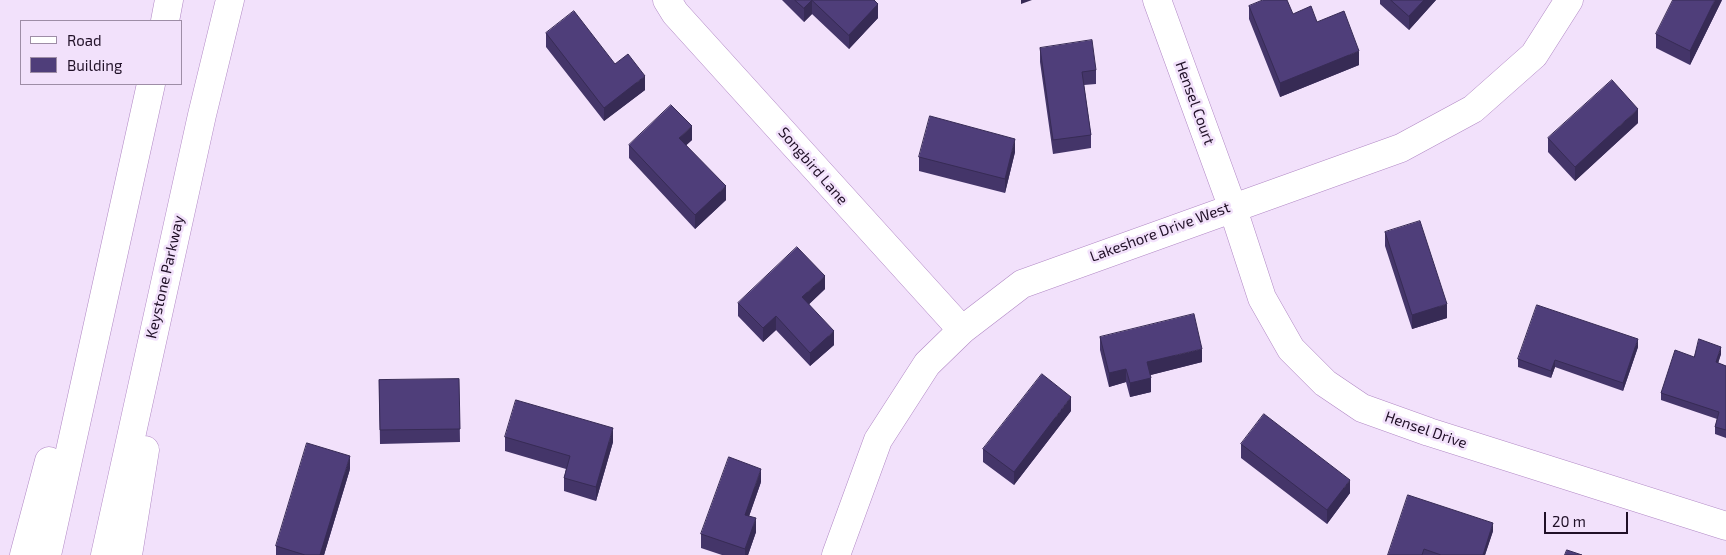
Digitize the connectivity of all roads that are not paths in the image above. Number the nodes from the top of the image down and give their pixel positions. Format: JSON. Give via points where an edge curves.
{"nodes":[{"id":1,"x":170,"y":0,"type":"edge"},
{"id":2,"x":230,"y":0,"type":"edge"},
{"id":3,"x":667,"y":0,"type":"edge"},
{"id":4,"x":1157,"y":0,"type":"edge"},
{"id":5,"x":1570,"y":0,"type":"edge"},
{"id":6,"x":165,"y":20,"type":"edge"},
{"id":7,"x":149,"y":93,"type":"edge"},
{"id":8,"x":202,"y":115,"type":"junction"},
{"id":9,"x":1232,"y":206,"type":"junction"},
{"id":10,"x":962,"y":330,"type":"junction"},
{"id":11,"x":1726,"y":526,"type":"edge"},
{"id":12,"x":24,"y":555,"type":"edge"},
{"id":13,"x":46,"y":555,"type":"edge"},
{"id":14,"x":105,"y":555,"type":"edge"},
{"id":15,"x":128,"y":555,"type":"edge"},
{"id":16,"x":836,"y":555,"type":"edge"}],
"edges":[{"from":1,"to":6,"type":"main road"},
{"from":2,"to":8,"type":"main road","name":"Keystone Parkway"},
{"from":3,"to":10,"type":"main road","name":"Songbird Lane","via":[[675,13]]},
{"from":4,"to":9,"type":"main road","name":"Hensel Court"},
{"from":5,"to":9,"type":"main road","name":"Lakeshore Drive West","via":[[1534,55],[1474,109],[1401,148]]},
{"from":7,"to":12,"type":"main road"},
{"from":7,"to":13,"type":"main road"},
{"from":8,"to":14,"type":"main road","name":"Keystone Parkway"},
{"from":8,"to":15,"type":"main road"},
{"from":9,"to":10,"type":"main road","name":"Lakeshore Drive West","via":[[1022,284]]},
{"from":9,"to":11,"type":"main road","name":"Hensel Drive","via":[[1262,298],[1291,348],[1326,383],[1362,408]]},
{"from":10,"to":16,"type":"main road","name":"Lakeshore Drive West","via":[[927,364],[878,440]]}]}
